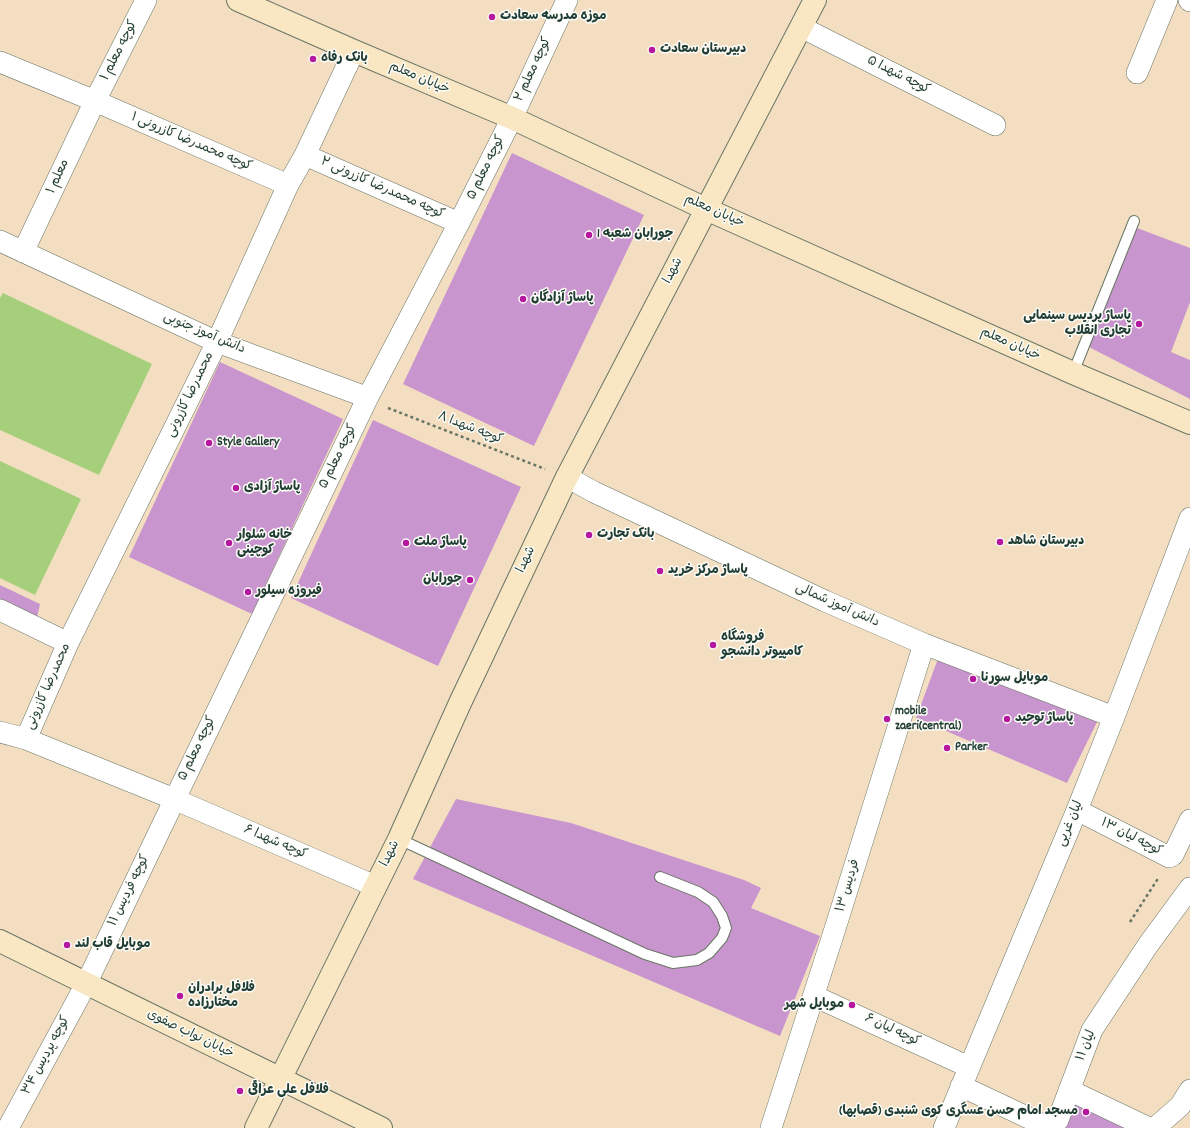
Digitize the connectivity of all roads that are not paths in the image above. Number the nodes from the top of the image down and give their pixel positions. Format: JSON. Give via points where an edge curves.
{"nodes":[{"id":1,"x":146,"y":0,"type":"edge"},
{"id":2,"x":238,"y":0,"type":"edge"},
{"id":3,"x":567,"y":0,"type":"edge"},
{"id":4,"x":816,"y":0,"type":"edge"},
{"id":5,"x":1167,"y":0,"type":"edge"},
{"id":6,"x":801,"y":28,"type":"junction"},
{"id":7,"x":354,"y":51,"type":"junction"},
{"id":8,"x":0,"y":62,"type":"edge"},
{"id":9,"x":1137,"y":73,"type":"dead end"},
{"id":10,"x":95,"y":101,"type":"junction"},
{"id":11,"x":512,"y":118,"type":"junction"},
{"id":12,"x":995,"y":125,"type":"dead end"},
{"id":13,"x":305,"y":155,"type":"junction"},
{"id":14,"x":288,"y":185,"type":"junction"},
{"id":15,"x":706,"y":209,"type":"junction"},
{"id":16,"x":1134,"y":221,"type":"dead end"},
{"id":17,"x":459,"y":224,"type":"junction"},
{"id":18,"x":0,"y":241,"type":"edge"},
{"id":19,"x":23,"y":252,"type":"junction"},
{"id":20,"x":217,"y":342,"type":"junction"},
{"id":21,"x":1073,"y":373,"type":"junction"},
{"id":22,"x":367,"y":399,"type":"junction"},
{"id":23,"x":1190,"y":424,"type":"edge"},
{"id":24,"x":567,"y":477,"type":"junction"},
{"id":25,"x":1190,"y":518,"type":"edge"},
{"id":26,"x":0,"y":610,"type":"edge"},
{"id":27,"x":68,"y":643,"type":"junction"},
{"id":28,"x":924,"y":644,"type":"junction"},
{"id":29,"x":1114,"y":717,"type":"junction"},
{"id":30,"x":0,"y":732,"type":"edge"},
{"id":31,"x":26,"y":739,"type":"junction"},
{"id":32,"x":174,"y":799,"type":"junction"},
{"id":33,"x":1077,"y":810,"type":"junction"},
{"id":34,"x":1190,"y":820,"type":"edge"},
{"id":35,"x":399,"y":838,"type":"junction"},
{"id":36,"x":660,"y":877,"type":"dead end"},
{"id":37,"x":375,"y":886,"type":"junction"},
{"id":38,"x":1190,"y":888,"type":"edge"},
{"id":39,"x":0,"y":941,"type":"edge"},
{"id":40,"x":86,"y":984,"type":"junction"},
{"id":41,"x":814,"y":996,"type":"junction"},
{"id":42,"x":969,"y":1067,"type":"junction"},
{"id":43,"x":280,"y":1079,"type":"junction"},
{"id":44,"x":961,"y":1086,"type":"junction"},
{"id":45,"x":1069,"y":1090,"type":"junction"},
{"id":46,"x":1190,"y":1090,"type":"edge"},
{"id":47,"x":8,"y":1128,"type":"edge"},
{"id":48,"x":256,"y":1128,"type":"edge"},
{"id":49,"x":381,"y":1128,"type":"edge"},
{"id":50,"x":771,"y":1128,"type":"edge"},
{"id":51,"x":944,"y":1128,"type":"edge"},
{"id":52,"x":1149,"y":1128,"type":"edge"},
{"id":53,"x":1155,"y":1128,"type":"edge"}],
"edges":[{"from":1,"to":10,"type":"street","name":"کوچه معلم ۱"},
{"from":2,"to":7,"type":"street","name":"خیابان معلم"},
{"from":3,"to":11,"type":"street","name":"کوچه معلم ۲"},
{"from":4,"to":6,"type":"street","name":"شهدا"},
{"from":5,"to":9,"type":"street"},
{"from":6,"to":12,"type":"street","name":"کوچه شهدا ۵"},
{"from":6,"to":15,"type":"street","name":"شهدا"},
{"from":7,"to":11,"type":"street","name":"خیابان معلم"},
{"from":7,"to":13,"type":"street","name":"محمدرضا کازرونی"},
{"from":8,"to":10,"type":"street","name":"کوچه محمدرضا کازرونی ۱"},
{"from":10,"to":14,"type":"street","name":"کوچه محمدرضا کازرونی ۱"},
{"from":10,"to":19,"type":"street","name":"معلم ۱"},
{"from":11,"to":15,"type":"street","name":"خیابان معلم"},
{"from":11,"to":17,"type":"street","name":"کوچه معلم ۵"},
{"from":13,"to":14,"type":"street","name":"محمدرضا کازرونی"},
{"from":13,"to":17,"type":"street","name":"کوچه محمدرضا کازرونی ۲"},
{"from":14,"to":20,"type":"street","name":"محمدرضا کازرونی"},
{"from":15,"to":21,"type":"street","name":"خیابان معلم"},
{"from":15,"to":24,"type":"street","name":"شهدا"},
{"from":16,"to":21,"type":"lane"},
{"from":17,"to":22,"type":"street","name":"کوچه معلم ۵"},
{"from":18,"to":19,"type":"street","name":"دانش آموز جنوبی"},
{"from":19,"to":20,"type":"street","name":"دانش آموز جنوبی"},
{"from":20,"to":22,"type":"street","name":"دانش آموز جنوبی"},
{"from":20,"to":27,"type":"street","name":"محمدرضا کازرونی"},
{"from":21,"to":23,"type":"street","name":"خیابان معلم"},
{"from":22,"to":32,"type":"street","name":"کوچه معلم ۵"},
{"from":24,"to":28,"type":"street","name":"دانش آموز شمالی","via":[[825,601]]},
{"from":24,"to":35,"type":"street","name":"شهدا"},
{"from":25,"to":29,"type":"street","name":"لیان غربی"},
{"from":26,"to":27,"type":"street"},
{"from":27,"to":31,"type":"street","name":"محمدرضا کازرونی"},
{"from":28,"to":29,"type":"street","name":"دانش آموز شمالی"},
{"from":28,"to":41,"type":"street","name":"فردیس ۱۳"},
{"from":29,"to":33,"type":"street","name":"لیان غربی"},
{"from":30,"to":31,"type":"street","name":"کوچه شهدا ۶"},
{"from":31,"to":32,"type":"street","name":"کوچه شهدا ۶"},
{"from":32,"to":37,"type":"street","name":"کوچه شهدا ۶"},
{"from":32,"to":40,"type":"street","name":"کوچه فردیس ۱۱"},
{"from":33,"to":34,"type":"street","name":"کوچه لیان ۱۳","via":[[1169,856],[1173,855]]},
{"from":33,"to":42,"type":"street","name":"لیان غربی"},
{"from":35,"to":36,"type":"lane","via":[[645,954],[673,963],[697,960],[709,953],[722,938],[726,928],[722,916],[713,902],[698,892]]},
{"from":35,"to":37,"type":"street","name":"شهدا"},
{"from":37,"to":43,"type":"street","name":"شهدا"},
{"from":38,"to":45,"type":"street","name":"لیان ۱۱","via":[[1148,945],[1092,1030]]},
{"from":39,"to":40,"type":"street","name":"خیابان نواب صفوی"},
{"from":40,"to":43,"type":"street","name":"خیابان نواب صفوی"},
{"from":40,"to":47,"type":"street","name":"کوچه پردیس ۳۴"},
{"from":41,"to":42,"type":"street","name":"کوچه لیان ۶"},
{"from":41,"to":50,"type":"street","name":"فردیس ۱۳"},
{"from":42,"to":44,"type":"street","name":"لیان غربی"},
{"from":43,"to":48,"type":"street","name":"شهدا"},
{"from":43,"to":49,"type":"street","name":"خیابان نواب صفوی"},
{"from":44,"to":45,"type":"street","name":"لیان ۱۱","via":[[1050,1128],[1058,1120]]},
{"from":44,"to":51,"type":"street","name":"لیان غربی"},
{"from":45,"to":52,"type":"street"},
{"from":46,"to":53,"type":"street","via":[[1180,1106]]}]}
